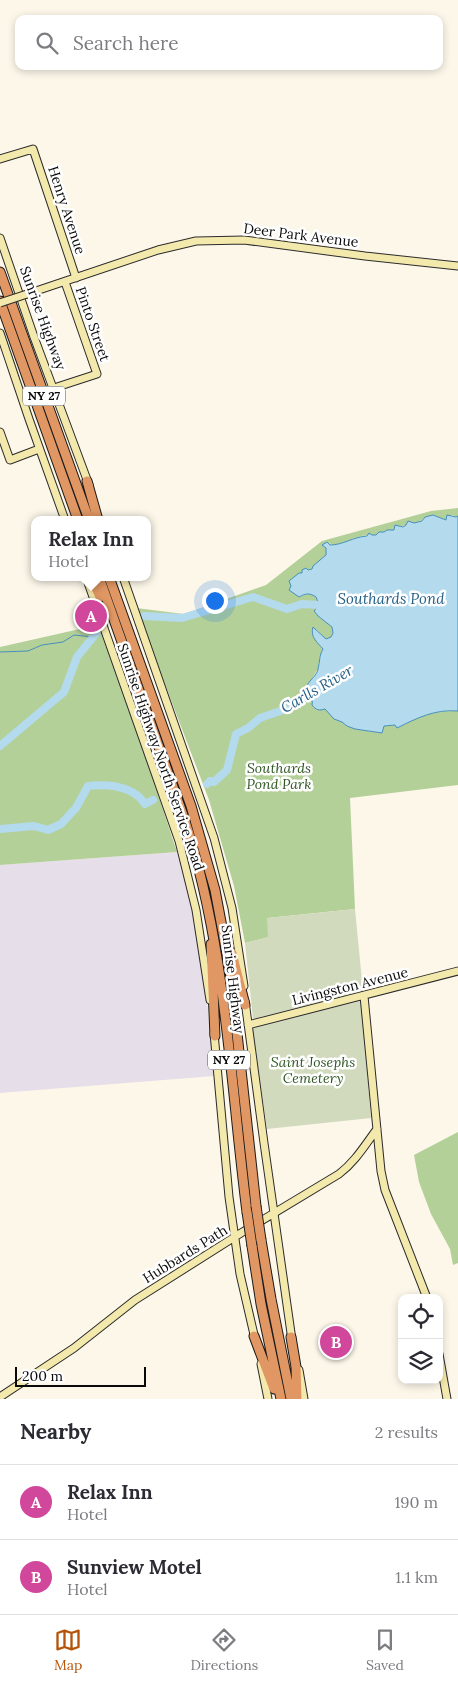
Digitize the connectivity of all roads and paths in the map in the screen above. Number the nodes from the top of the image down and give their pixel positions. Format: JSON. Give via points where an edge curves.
{"nodes":[{"id":1,"x":0,"y":159,"type":"edge"},
{"id":2,"x":0,"y":238,"type":"edge"},
{"id":3,"x":458,"y":266,"type":"edge"},
{"id":4,"x":0,"y":272,"type":"edge"},
{"id":5,"x":76,"y":278,"type":"junction"},
{"id":6,"x":65,"y":282,"type":"junction"},
{"id":7,"x":0,"y":302,"type":"edge"},
{"id":8,"x":0,"y":333,"type":"edge"},
{"id":9,"x":54,"y":388,"type":"junction"},
{"id":10,"x":0,"y":432,"type":"edge"},
{"id":11,"x":39,"y":449,"type":"junction"},
{"id":12,"x":88,"y":480,"type":"junction"},
{"id":13,"x":64,"y":516,"type":"edge"},
{"id":14,"x":77,"y":516,"type":"edge"},
{"id":15,"x":88,"y":516,"type":"edge"},
{"id":16,"x":97,"y":516,"type":"edge"},
{"id":17,"x":101,"y":516,"type":"edge"},
{"id":18,"x":87,"y":581,"type":"edge"},
{"id":19,"x":92,"y":581,"type":"edge"},
{"id":20,"x":100,"y":581,"type":"edge"},
{"id":21,"x":110,"y":581,"type":"edge"},
{"id":22,"x":115,"y":581,"type":"edge"},
{"id":23,"x":124,"y":581,"type":"edge"},
{"id":24,"x":120,"y":608,"type":"junction"},
{"id":25,"x":128,"y":659,"type":"junction"},
{"id":26,"x":210,"y":909,"type":"junction"},
{"id":27,"x":220,"y":912,"type":"junction"},
{"id":28,"x":458,"y":971,"type":"edge"},
{"id":29,"x":364,"y":996,"type":"junction"},
{"id":30,"x":246,"y":1005,"type":"junction"},
{"id":31,"x":248,"y":1025,"type":"junction"},
{"id":32,"x":215,"y":1036,"type":"junction"},
{"id":33,"x":377,"y":1129,"type":"junction"},
{"id":34,"x":274,"y":1214,"type":"junction"},
{"id":35,"x":234,"y":1238,"type":"junction"},
{"id":36,"x":425,"y":1294,"type":"edge"},
{"id":37,"x":254,"y":1336,"type":"junction"},
{"id":38,"x":291,"y":1337,"type":"junction"},
{"id":39,"x":443,"y":1376,"type":"edge"},
{"id":40,"x":0,"y":1396,"type":"edge"},
{"id":41,"x":268,"y":1399,"type":"edge"},
{"id":42,"x":276,"y":1399,"type":"edge"},
{"id":43,"x":281,"y":1399,"type":"edge"},
{"id":44,"x":291,"y":1399,"type":"edge"},
{"id":45,"x":297,"y":1399,"type":"edge"},
{"id":46,"x":304,"y":1399,"type":"edge"},
{"id":47,"x":447,"y":1399,"type":"edge"}],
"edges":[{"from":1,"to":5,"type":"main road","name":"Henry Avenue","via":[[33,149]]},
{"from":2,"to":9,"type":"main road","name":"Sunrise Highway"},
{"from":3,"to":5,"type":"main road","name":"Deer Park Avenue","via":[[244,240],[218,240],[179,244]]},
{"from":4,"to":15,"type":"highway","name":"Sunrise Highway","number":"NY 27"},
{"from":5,"to":6,"type":"main road","name":"Deer Park Avenue"},
{"from":6,"to":7,"type":"main road","name":"Deer Park Avenue","bridge":true},
{"from":6,"to":9,"type":"main road","name":"Pinto Street","via":[[97,374]]},
{"from":7,"to":14,"type":"highway","number":"NY 27"},
{"from":8,"to":11,"type":"main road"},
{"from":9,"to":12,"type":"main road","name":"Sunrise Highway"},
{"from":10,"to":11,"type":"main road","via":[[10,460]]},
{"from":11,"to":13,"type":"main road"},
{"from":12,"to":16,"type":"highway"},
{"from":12,"to":17,"type":"main road","name":"Sunrise Highway"},
{"from":18,"to":32,"type":"main road","name":"Sunrise Highway North Service Road","via":[[184,857],[201,933]]},
{"from":19,"to":25,"type":"highway"},
{"from":20,"to":25,"type":"highway","name":"Sunrise Highway","number":"NY 27"},
{"from":21,"to":24,"type":"highway","name":"Sunrise Highway","number":"NY 27"},
{"from":22,"to":24,"type":"highway"},
{"from":23,"to":30,"type":"main road","name":"Sunrise Highway","via":[[218,849],[234,920]]},
{"from":24,"to":27,"type":"highway","name":"Sunrise Highway","number":"NY 27","via":[[199,832]]},
{"from":25,"to":26,"type":"highway","name":"Sunrise Highway","number":"NY 27","via":[[190,835]]},
{"from":26,"to":32,"type":"highway"},
{"from":26,"to":43,"type":"highway","name":"Sunrise Highway","number":"NY 27","bridge":true,"via":[[247,1212],[260,1299]]},
{"from":27,"to":30,"type":"highway"},
{"from":27,"to":44,"type":"highway","name":"Sunrise Highway","number":"NY 27","bridge":true,"via":[[230,970],[256,1206],[270,1299]]},
{"from":28,"to":29,"type":"main road","name":"Livingston Avenue"},
{"from":29,"to":31,"type":"main road","name":"Livingston Avenue"},
{"from":29,"to":33,"type":"main road"},
{"from":30,"to":31,"type":"main road","name":"Sunrise Highway"},
{"from":31,"to":34,"type":"main road","name":"Sunrise Highway"},
{"from":32,"to":35,"type":"main road","name":"Sunrise Highway","via":[[226,1180]]},
{"from":33,"to":34,"type":"main road","name":"Hubbards Path","via":[[350,1166]]},
{"from":33,"to":36,"type":"main road","via":[[385,1190]]},
{"from":34,"to":35,"type":"main road","name":"Hubbards Path"},
{"from":34,"to":38,"type":"main road","name":"Sunrise Highway"},
{"from":35,"to":37,"type":"main road","name":"Sunrise Highway"},
{"from":35,"to":40,"type":"main road","name":"Hubbards Path","via":[[135,1300],[74,1348]]},
{"from":37,"to":41,"type":"main road","name":"Sunrise Highway"},
{"from":37,"to":42,"type":"highway"},
{"from":38,"to":45,"type":"highway"},
{"from":38,"to":46,"type":"main road","name":"Sunrise Highway"},
{"from":39,"to":47,"type":"main road"}]}
